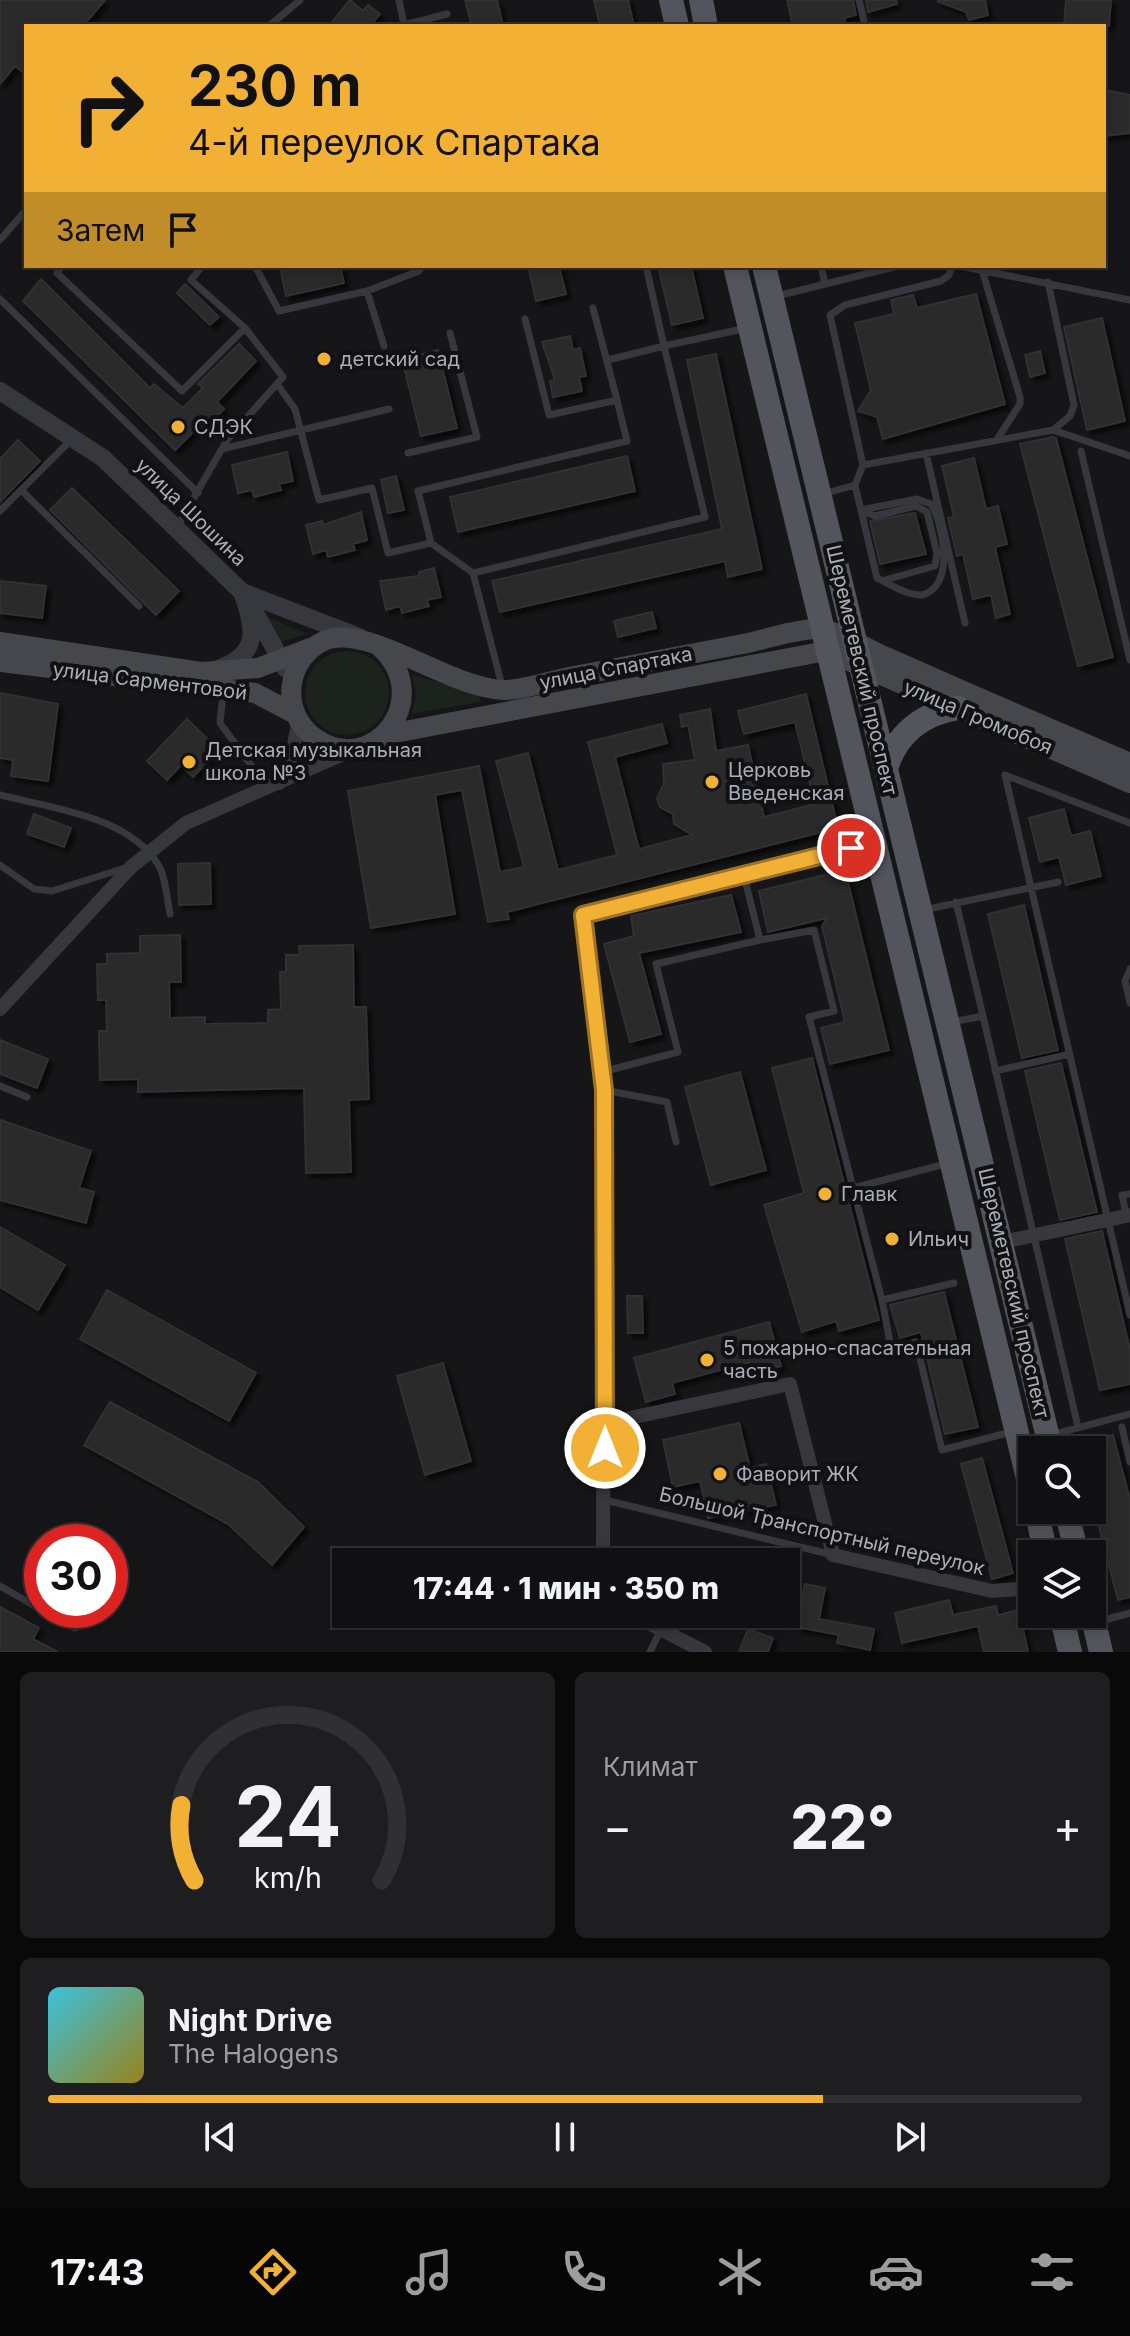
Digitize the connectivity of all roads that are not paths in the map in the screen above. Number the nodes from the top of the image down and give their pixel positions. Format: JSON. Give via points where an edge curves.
{"nodes":[{"id":1,"x":300,"y":0,"type":"edge"},
{"id":2,"x":399,"y":0,"type":"edge"},
{"id":3,"x":671,"y":0,"type":"edge"},
{"id":4,"x":701,"y":0,"type":"edge"},
{"id":5,"x":859,"y":0,"type":"edge"},
{"id":6,"x":447,"y":14,"type":"dead end"},
{"id":7,"x":271,"y":24,"type":"edge"},
{"id":8,"x":404,"y":24,"type":"edge"},
{"id":9,"x":408,"y":24,"type":"edge"},
{"id":10,"x":677,"y":24,"type":"edge"},
{"id":11,"x":706,"y":24,"type":"edge"},
{"id":12,"x":865,"y":24,"type":"edge"},
{"id":13,"x":24,"y":212,"type":"edge"},
{"id":14,"x":0,"y":240,"type":"edge"},
{"id":15,"x":61,"y":268,"type":"edge"},
{"id":16,"x":200,"y":268,"type":"edge"},
{"id":17,"x":256,"y":268,"type":"edge"},
{"id":18,"x":421,"y":268,"type":"edge"},
{"id":19,"x":646,"y":268,"type":"edge"},
{"id":20,"x":735,"y":268,"type":"edge"},
{"id":21,"x":764,"y":268,"type":"edge"},
{"id":22,"x":821,"y":268,"type":"edge"},
{"id":23,"x":890,"y":268,"type":"edge"},
{"id":24,"x":951,"y":268,"type":"edge"},
{"id":25,"x":971,"y":268,"type":"edge"},
{"id":26,"x":982,"y":270,"type":"junction"},
{"id":27,"x":1048,"y":282,"type":"junction"},
{"id":28,"x":825,"y":284,"type":"junction"},
{"id":29,"x":367,"y":291,"type":"junction"},
{"id":30,"x":771,"y":297,"type":"junction"},
{"id":31,"x":0,"y":299,"type":"edge"},
{"id":32,"x":1130,"y":300,"type":"edge"},
{"id":33,"x":593,"y":308,"type":"dead end"},
{"id":34,"x":747,"y":316,"type":"junction"},
{"id":35,"x":525,"y":319,"type":"dead end"},
{"id":36,"x":245,"y":328,"type":"junction"},
{"id":37,"x":450,"y":333,"type":"dead end"},
{"id":38,"x":384,"y":346,"type":"dead end"},
{"id":39,"x":664,"y":346,"type":"junction"},
{"id":40,"x":608,"y":360,"type":"junction"},
{"id":41,"x":277,"y":384,"type":"junction"},
{"id":42,"x":0,"y":391,"type":"edge"},
{"id":43,"x":617,"y":400,"type":"junction"},
{"id":44,"x":389,"y":409,"type":"dead end"},
{"id":45,"x":1053,"y":430,"type":"junction"},
{"id":46,"x":300,"y":431,"type":"junction"},
{"id":47,"x":73,"y":438,"type":"junction"},
{"id":48,"x":998,"y":438,"type":"junction"},
{"id":49,"x":222,"y":449,"type":"junction"},
{"id":50,"x":1081,"y":451,"type":"dead end"},
{"id":51,"x":408,"y":453,"type":"dead end"},
{"id":52,"x":926,"y":453,"type":"junction"},
{"id":53,"x":1130,"y":456,"type":"edge"},
{"id":54,"x":863,"y":465,"type":"junction"},
{"id":55,"x":855,"y":485,"type":"junction"},
{"id":56,"x":21,"y":490,"type":"junction"},
{"id":57,"x":198,"y":493,"type":"junction"},
{"id":58,"x":822,"y":494,"type":"junction"},
{"id":59,"x":0,"y":511,"type":"edge"},
{"id":60,"x":861,"y":511,"type":"junction"},
{"id":61,"x":177,"y":527,"type":"junction"},
{"id":62,"x":431,"y":543,"type":"junction"},
{"id":63,"x":473,"y":573,"type":"junction"},
{"id":64,"x":883,"y":580,"type":"junction"},
{"id":65,"x":242,"y":592,"type":"junction"},
{"id":66,"x":139,"y":606,"type":"dead end"},
{"id":67,"x":965,"y":623,"type":"dead end"},
{"id":68,"x":824,"y":640,"type":"junction"},
{"id":69,"x":0,"y":642,"type":"edge"},
{"id":70,"x":372,"y":643,"type":"junction"},
{"id":71,"x":318,"y":644,"type":"junction"},
{"id":72,"x":858,"y":655,"type":"junction"},
{"id":73,"x":1130,"y":660,"type":"edge"},
{"id":74,"x":284,"y":661,"type":"junction"},
{"id":75,"x":0,"y":662,"type":"edge"},
{"id":76,"x":201,"y":672,"type":"junction"},
{"id":77,"x":223,"y":690,"type":"junction"},
{"id":78,"x":503,"y":690,"type":"junction"},
{"id":79,"x":291,"y":691,"type":"junction"},
{"id":80,"x":958,"y":708,"type":"junction"},
{"id":81,"x":297,"y":718,"type":"junction"},
{"id":82,"x":384,"y":735,"type":"junction"},
{"id":83,"x":356,"y":748,"type":"junction"},
{"id":84,"x":1130,"y":763,"type":"edge"},
{"id":85,"x":886,"y":769,"type":"junction"},
{"id":86,"x":1130,"y":783,"type":"edge"},
{"id":87,"x":273,"y":785,"type":"junction"},
{"id":88,"x":0,"y":795,"type":"edge"},
{"id":89,"x":1130,"y":823,"type":"edge"},
{"id":90,"x":873,"y":842,"type":"junction"},
{"id":91,"x":149,"y":852,"type":"junction"},
{"id":92,"x":0,"y":865,"type":"edge"},
{"id":93,"x":131,"y":867,"type":"junction"},
{"id":94,"x":744,"y":876,"type":"junction"},
{"id":95,"x":1058,"y":882,"type":"dead end"},
{"id":96,"x":1030,"y":887,"type":"junction"},
{"id":97,"x":956,"y":902,"type":"junction"},
{"id":98,"x":922,"y":910,"type":"junction"},
{"id":99,"x":170,"y":914,"type":"dead end"},
{"id":100,"x":760,"y":940,"type":"junction"},
{"id":101,"x":1130,"y":969,"type":"edge"},
{"id":102,"x":1130,"y":1003,"type":"edge"},
{"id":103,"x":0,"y":1009,"type":"edge"},
{"id":104,"x":983,"y":1016,"type":"junction"},
{"id":105,"x":948,"y":1022,"type":"junction"},
{"id":106,"x":1070,"y":1054,"type":"junction"},
{"id":107,"x":995,"y":1071,"type":"junction"},
{"id":108,"x":602,"y":1072,"type":"junction"},
{"id":109,"x":0,"y":1086,"type":"edge"},
{"id":110,"x":604,"y":1090,"type":"junction"},
{"id":111,"x":965,"y":1090,"type":"junction"},
{"id":112,"x":935,"y":1096,"type":"junction"},
{"id":113,"x":27,"y":1097,"type":"dead end"},
{"id":114,"x":676,"y":1142,"type":"dead end"},
{"id":115,"x":951,"y":1162,"type":"junction"},
{"id":116,"x":853,"y":1188,"type":"junction"},
{"id":117,"x":1130,"y":1194,"type":"edge"},
{"id":118,"x":1128,"y":1215,"type":"edge"},
{"id":119,"x":1108,"y":1218,"type":"junction"},
{"id":120,"x":1031,"y":1234,"type":"junction"},
{"id":121,"x":1002,"y":1242,"type":"junction"},
{"id":122,"x":954,"y":1283,"type":"dead end"},
{"id":123,"x":882,"y":1300,"type":"junction"},
{"id":124,"x":1130,"y":1315,"type":"edge"},
{"id":125,"x":1130,"y":1414,"type":"edge"},
{"id":126,"x":1120,"y":1417,"type":"junction"},
{"id":127,"x":606,"y":1423,"type":"junction"},
{"id":128,"x":1126,"y":1426,"type":"edge"},
{"id":129,"x":1078,"y":1427,"type":"junction"},
{"id":130,"x":1016,"y":1431,"type":"junction"},
{"id":131,"x":1047,"y":1436,"type":"edge"},
{"id":132,"x":1062,"y":1436,"type":"edge"},
{"id":133,"x":1018,"y":1439,"type":"edge"},
{"id":134,"x":1130,"y":1462,"type":"edge"},
{"id":135,"x":605,"y":1500,"type":"junction"},
{"id":136,"x":603,"y":1548,"type":"edge"},
{"id":137,"x":833,"y":1555,"type":"junction"},
{"id":138,"x":0,"y":1586,"type":"edge"},
{"id":139,"x":1018,"y":1589,"type":"edge"},
{"id":140,"x":24,"y":1600,"type":"edge"},
{"id":141,"x":1130,"y":1613,"type":"edge"},
{"id":142,"x":1106,"y":1616,"type":"edge"},
{"id":143,"x":1064,"y":1628,"type":"edge"},
{"id":144,"x":1095,"y":1628,"type":"edge"},
{"id":145,"x":661,"y":1629,"type":"joint"},
{"id":146,"x":650,"y":1652,"type":"edge"},
{"id":147,"x":705,"y":1652,"type":"edge"},
{"id":148,"x":1070,"y":1652,"type":"edge"},
{"id":149,"x":1101,"y":1652,"type":"edge"}],
"edges":[{"from":1,"to":7,"type":"lane"},
{"from":2,"to":8,"type":"lane"},
{"from":3,"to":10,"type":"main road"},
{"from":4,"to":11,"type":"main road"},
{"from":5,"to":12,"type":"lane"},
{"from":6,"to":9,"type":"lane"},
{"from":13,"to":14,"type":"lane"},
{"from":15,"to":36,"type":"lane","via":[[57,273],[182,391]]},
{"from":16,"to":36,"type":"lane","via":[[191,280]]},
{"from":17,"to":29,"type":"lane","via":[[279,311]]},
{"from":18,"to":29,"type":"lane"},
{"from":19,"to":39,"type":"lane"},
{"from":20,"to":34,"type":"main road","name":"Шереметевский проспект"},
{"from":21,"to":30,"type":"main road","name":"Шереметевский проспект"},
{"from":22,"to":28,"type":"lane"},
{"from":23,"to":28,"type":"lane"},
{"from":24,"to":54,"type":"lane","via":[[941,281],[845,305],[830,315]]},
{"from":25,"to":26,"type":"lane"},
{"from":26,"to":27,"type":"lane"},
{"from":26,"to":48,"type":"lane","via":[[1020,397]]},
{"from":27,"to":32,"type":"lane"},
{"from":27,"to":45,"type":"lane","via":[[1074,405],[1070,416]]},
{"from":28,"to":30,"type":"lane"},
{"from":29,"to":38,"type":"lane"},
{"from":30,"to":34,"type":"main road"},
{"from":30,"to":58,"type":"main road","name":"Шереметевский проспект"},
{"from":31,"to":57,"type":"lane"},
{"from":33,"to":40,"type":"lane"},
{"from":34,"to":39,"type":"lane"},
{"from":34,"to":68,"type":"main road","name":"Шереметевский проспект"},
{"from":35,"to":43,"type":"lane","via":[[549,415]]},
{"from":36,"to":41,"type":"lane","via":[[283,377]]},
{"from":37,"to":51,"type":"lane","via":[[477,437]]},
{"from":39,"to":40,"type":"lane"},
{"from":39,"to":63,"type":"lane","via":[[705,517]]},
{"from":40,"to":43,"type":"lane"},
{"from":41,"to":46,"type":"lane","via":[[295,409]]},
{"from":41,"to":49,"type":"lane"},
{"from":42,"to":47,"type":"street","name":"улица Шошина"},
{"from":43,"to":62,"type":"lane","via":[[627,441],[418,491]]},
{"from":44,"to":46,"type":"lane"},
{"from":45,"to":48,"type":"lane"},
{"from":45,"to":53,"type":"lane"},
{"from":46,"to":49,"type":"lane"},
{"from":46,"to":62,"type":"lane","via":[[319,500],[372,488],[388,553]]},
{"from":47,"to":56,"type":"lane"},
{"from":47,"to":61,"type":"street","name":"улица Шошина","via":[[103,458]]},
{"from":48,"to":52,"type":"lane"},
{"from":49,"to":57,"type":"lane"},
{"from":50,"to":73,"type":"lane"},
{"from":52,"to":54,"type":"lane"},
{"from":52,"to":67,"type":"lane"},
{"from":54,"to":55,"type":"lane"},
{"from":55,"to":58,"type":"lane"},
{"from":55,"to":60,"type":"lane"},
{"from":56,"to":59,"type":"lane"},
{"from":56,"to":66,"type":"lane"},
{"from":57,"to":61,"type":"lane"},
{"from":58,"to":72,"type":"main road","name":"Шереметевский проспект"},
{"from":60,"to":64,"type":"lane","via":[[877,578]]},
{"from":60,"to":64,"type":"lane","via":[[875,516],[916,506],[927,512],[935,566]]},
{"from":60,"to":64,"type":"lane","via":[[917,499],[935,511],[944,560],[930,590],[916,594]]},
{"from":61,"to":65,"type":"street","name":"улица Шошина"},
{"from":62,"to":63,"type":"lane"},
{"from":63,"to":78,"type":"lane"},
{"from":65,"to":70,"type":"street","name":"улица Шошина"},
{"from":65,"to":74,"type":"street"},
{"from":65,"to":76,"type":"street","via":[[252,625],[244,657]]},
{"from":68,"to":72,"type":"main road"},
{"from":68,"to":78,"type":"main road","name":"улица Спартака"},
{"from":68,"to":82,"type":"main road","name":"улица Спартака"},
{"from":68,"to":90,"type":"main road","name":"Шереметевский проспект"},
{"from":69,"to":76,"type":"main road","name":"улица Сарментовой"},
{"from":70,"to":71,"type":"main road","via":[[341,636]]},
{"from":70,"to":78,"type":"main road","name":"улица Спартака","via":[[442,675]]},
{"from":70,"to":82,"type":"main road","via":[[391,656],[403,682],[400,711]]},
{"from":71,"to":74,"type":"main road","name":"улица Сарментовой"},
{"from":71,"to":79,"type":"main road","via":[[298,664]]},
{"from":72,"to":80,"type":"main road","name":"улица Громобоя"},
{"from":72,"to":84,"type":"main road","name":"улица Громобоя"},
{"from":72,"to":85,"type":"main road","name":"Шереметевский проспект"},
{"from":74,"to":76,"type":"main road","name":"улица Сарментовой"},
{"from":74,"to":79,"type":"street"},
{"from":75,"to":77,"type":"main road","name":"улица Сарментовой"},
{"from":77,"to":81,"type":"main road","name":"улица Сарментовой","via":[[255,693]]},
{"from":77,"to":87,"type":"lane","via":[[220,723]]},
{"from":79,"to":81,"type":"main road"},
{"from":80,"to":85,"type":"main road","via":[[930,715],[911,728],[898,741]]},
{"from":80,"to":86,"type":"main road","name":"улица Громобоя"},
{"from":81,"to":83,"type":"main road","via":[[323,743]]},
{"from":81,"to":87,"type":"street","via":[[292,757]]},
{"from":82,"to":83,"type":"main road"},
{"from":83,"to":87,"type":"street"},
{"from":85,"to":98,"type":"main road","name":"Шереметевский проспект"},
{"from":87,"to":91,"type":"street","via":[[186,823]]},
{"from":88,"to":91,"type":"lane","via":[[119,829]]},
{"from":89,"to":96,"type":"lane","via":[[1005,775]]},
{"from":90,"to":94,"type":"street"},
{"from":90,"to":112,"type":"main road","name":"Шереметевский проспект"},
{"from":91,"to":93,"type":"street"},
{"from":91,"to":99,"type":"lane","via":[[161,869]]},
{"from":92,"to":93,"type":"lane","via":[[34,889],[52,891]]},
{"from":93,"to":103,"type":"street"},
{"from":94,"to":100,"type":"lane"},
{"from":94,"to":108,"type":"street","via":[[583,915]]},
{"from":95,"to":96,"type":"lane"},
{"from":96,"to":97,"type":"lane"},
{"from":96,"to":106,"type":"lane"},
{"from":97,"to":98,"type":"lane"},
{"from":97,"to":104,"type":"lane"},
{"from":98,"to":105,"type":"main road","name":"Шереметевский проспект"},
{"from":100,"to":108,"type":"lane","via":[[656,964],[678,1052]]},
{"from":100,"to":116,"type":"lane","via":[[814,930],[834,1011],[809,1017]]},
{"from":101,"to":102,"type":"lane","via":[[1125,981]]},
{"from":104,"to":105,"type":"lane"},
{"from":104,"to":107,"type":"lane"},
{"from":105,"to":111,"type":"main road","name":"Шереметевский проспект"},
{"from":106,"to":107,"type":"lane"},
{"from":106,"to":119,"type":"lane"},
{"from":107,"to":120,"type":"lane"},
{"from":108,"to":110,"type":"street"},
{"from":109,"to":113,"type":"lane"},
{"from":110,"to":114,"type":"lane","via":[[667,1102]]},
{"from":110,"to":127,"type":"street"},
{"from":111,"to":112,"type":"main road"},
{"from":111,"to":121,"type":"main road","name":"Шереметевский проспект"},
{"from":112,"to":115,"type":"main road","name":"Шереметевский проспект"},
{"from":115,"to":116,"type":"lane"},
{"from":115,"to":130,"type":"main road","name":"Шереметевский проспект"},
{"from":116,"to":123,"type":"lane"},
{"from":117,"to":118,"type":"lane","via":[[1122,1195]]},
{"from":118,"to":119,"type":"street"},
{"from":119,"to":120,"type":"street"},
{"from":119,"to":124,"type":"lane"},
{"from":120,"to":121,"type":"street"},
{"from":120,"to":129,"type":"lane"},
{"from":121,"to":131,"type":"main road","name":"Шереметевский проспект"},
{"from":122,"to":123,"type":"lane"},
{"from":123,"to":130,"type":"lane","via":[[891,1348],[916,1342],[942,1450]]},
{"from":125,"to":126,"type":"lane"},
{"from":126,"to":128,"type":"lane"},
{"from":126,"to":129,"type":"lane"},
{"from":127,"to":135,"type":"street"},
{"from":127,"to":137,"type":"street","via":[[790,1384]]},
{"from":128,"to":134,"type":"lane"},
{"from":129,"to":132,"type":"lane"},
{"from":130,"to":133,"type":"main road","name":"Шереметевский проспект"},
{"from":135,"to":136,"type":"street"},
{"from":135,"to":137,"type":"lane","name":"Большой Транспортный переулок"},
{"from":137,"to":139,"type":"street","name":"Большой Транспортный переулок","via":[[992,1591]]},
{"from":138,"to":140,"type":"lane"},
{"from":141,"to":142,"type":"lane"},
{"from":143,"to":148,"type":"main road"},
{"from":144,"to":149,"type":"main road"},
{"from":145,"to":146,"type":"lane"},
{"from":145,"to":147,"type":"street"}]}
